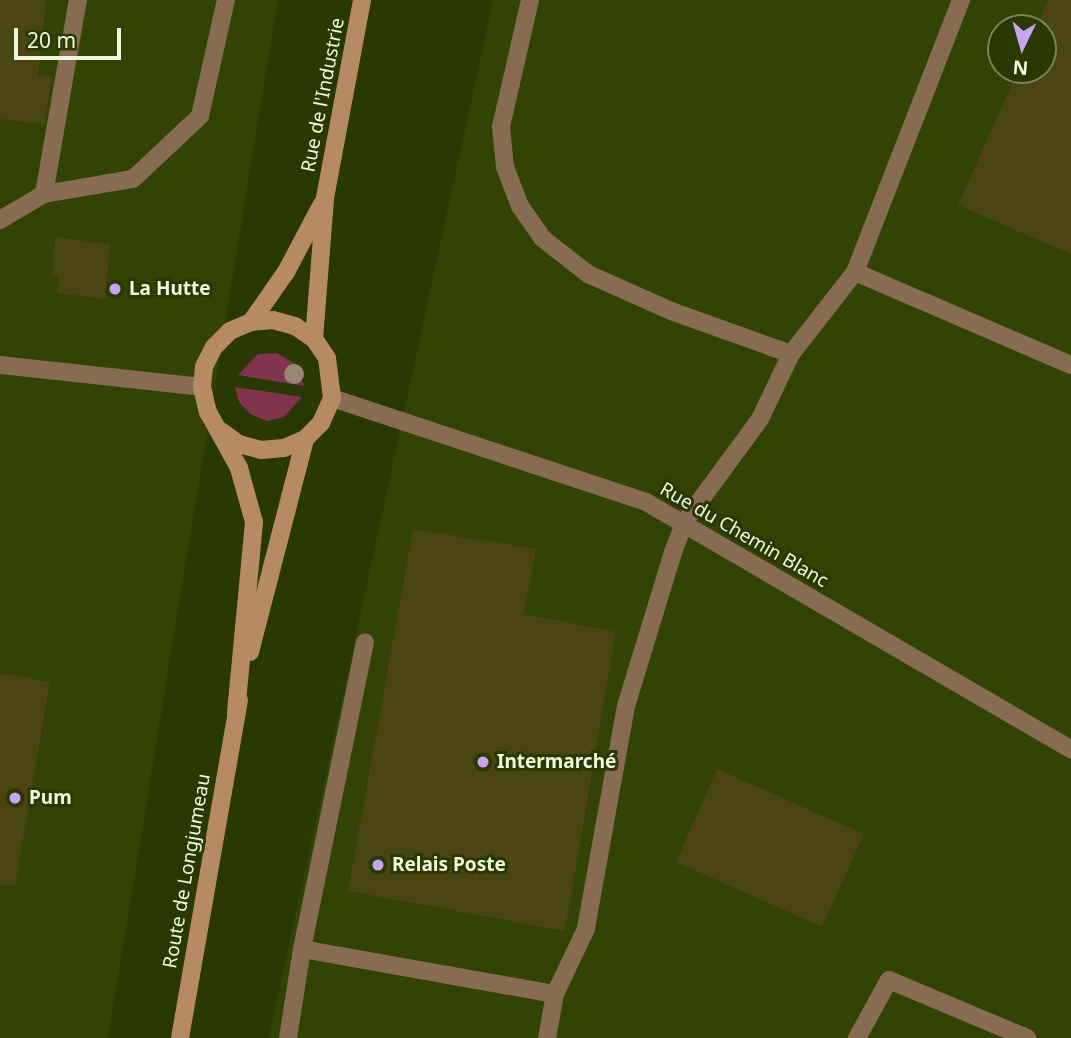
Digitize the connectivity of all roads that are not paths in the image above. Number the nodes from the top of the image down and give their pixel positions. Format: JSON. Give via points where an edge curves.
{"nodes":[{"id":1,"x":78,"y":0,"type":"edge"},
{"id":2,"x":226,"y":0,"type":"edge"},
{"id":3,"x":362,"y":0,"type":"edge"},
{"id":4,"x":530,"y":0,"type":"edge"},
{"id":5,"x":961,"y":0,"type":"edge"},
{"id":6,"x":44,"y":194,"type":"junction"},
{"id":7,"x":325,"y":198,"type":"junction"},
{"id":8,"x":0,"y":220,"type":"edge"},
{"id":9,"x":855,"y":272,"type":"junction"},
{"id":10,"x":251,"y":322,"type":"junction"},
{"id":11,"x":314,"y":339,"type":"junction"},
{"id":12,"x":791,"y":354,"type":"junction"},
{"id":13,"x":0,"y":365,"type":"edge"},
{"id":14,"x":1071,"y":365,"type":"edge"},
{"id":15,"x":202,"y":387,"type":"junction"},
{"id":16,"x":332,"y":398,"type":"junction"},
{"id":17,"x":220,"y":431,"type":"junction"},
{"id":18,"x":305,"y":439,"type":"junction"},
{"id":19,"x":685,"y":521,"type":"junction"},
{"id":20,"x":365,"y":642,"type":"dead end"},
{"id":21,"x":236,"y":712,"type":"junction"},
{"id":22,"x":1071,"y":749,"type":"edge"},
{"id":23,"x":302,"y":949,"type":"junction"},
{"id":24,"x":555,"y":995,"type":"junction"},
{"id":25,"x":180,"y":1038,"type":"edge"},
{"id":26,"x":288,"y":1038,"type":"edge"},
{"id":27,"x":547,"y":1038,"type":"edge"},
{"id":28,"x":857,"y":1038,"type":"edge"},
{"id":29,"x":1027,"y":1038,"type":"edge"}],
"edges":[{"from":1,"to":6,"type":"street"},
{"from":2,"to":6,"type":"street","via":[[200,116],[133,179]]},
{"from":3,"to":7,"type":"street","name":"Rue de l'Industrie"},
{"from":4,"to":12,"type":"street","via":[[501,127],[505,167],[520,206],[542,238],[588,274],[671,311]]},
{"from":5,"to":9,"type":"street"},
{"from":6,"to":8,"type":"street"},
{"from":7,"to":10,"type":"street","name":"Rue de l'Industrie","via":[[286,272]]},
{"from":7,"to":11,"type":"street","name":"Rue de l'Industrie"},
{"from":9,"to":12,"type":"street"},
{"from":9,"to":14,"type":"street"},
{"from":10,"to":11,"type":"street","via":[[273,320],[295,326]]},
{"from":10,"to":15,"type":"street","via":[[230,331],[214,347],[204,367]]},
{"from":11,"to":16,"type":"street","via":[[327,358]]},
{"from":12,"to":19,"type":"street","via":[[760,419]]},
{"from":13,"to":15,"type":"street"},
{"from":15,"to":17,"type":"street","name":"Route de Longjumeau","via":[[208,412]]},
{"from":16,"to":18,"type":"street","name":"Route de Longjumeau","via":[[321,423]]},
{"from":16,"to":19,"type":"street","name":"Rue du Chemin Blanc","via":[[646,502]]},
{"from":17,"to":18,"type":"street","via":[[239,444],[261,450],[284,448]]},
{"from":17,"to":21,"type":"street","name":"Route de Longjumeau","via":[[248,492],[254,522]]},
{"from":18,"to":21,"type":"street","name":"Route de Longjumeau"},
{"from":19,"to":22,"type":"street","name":"Rue du Chemin Blanc"},
{"from":19,"to":24,"type":"street","via":[[626,706],[586,929]]},
{"from":20,"to":23,"type":"street"},
{"from":21,"to":25,"type":"street","name":"Route de Longjumeau"},
{"from":23,"to":24,"type":"street"},
{"from":23,"to":26,"type":"street"},
{"from":24,"to":27,"type":"street"},
{"from":28,"to":29,"type":"street","via":[[889,980]]}]}
